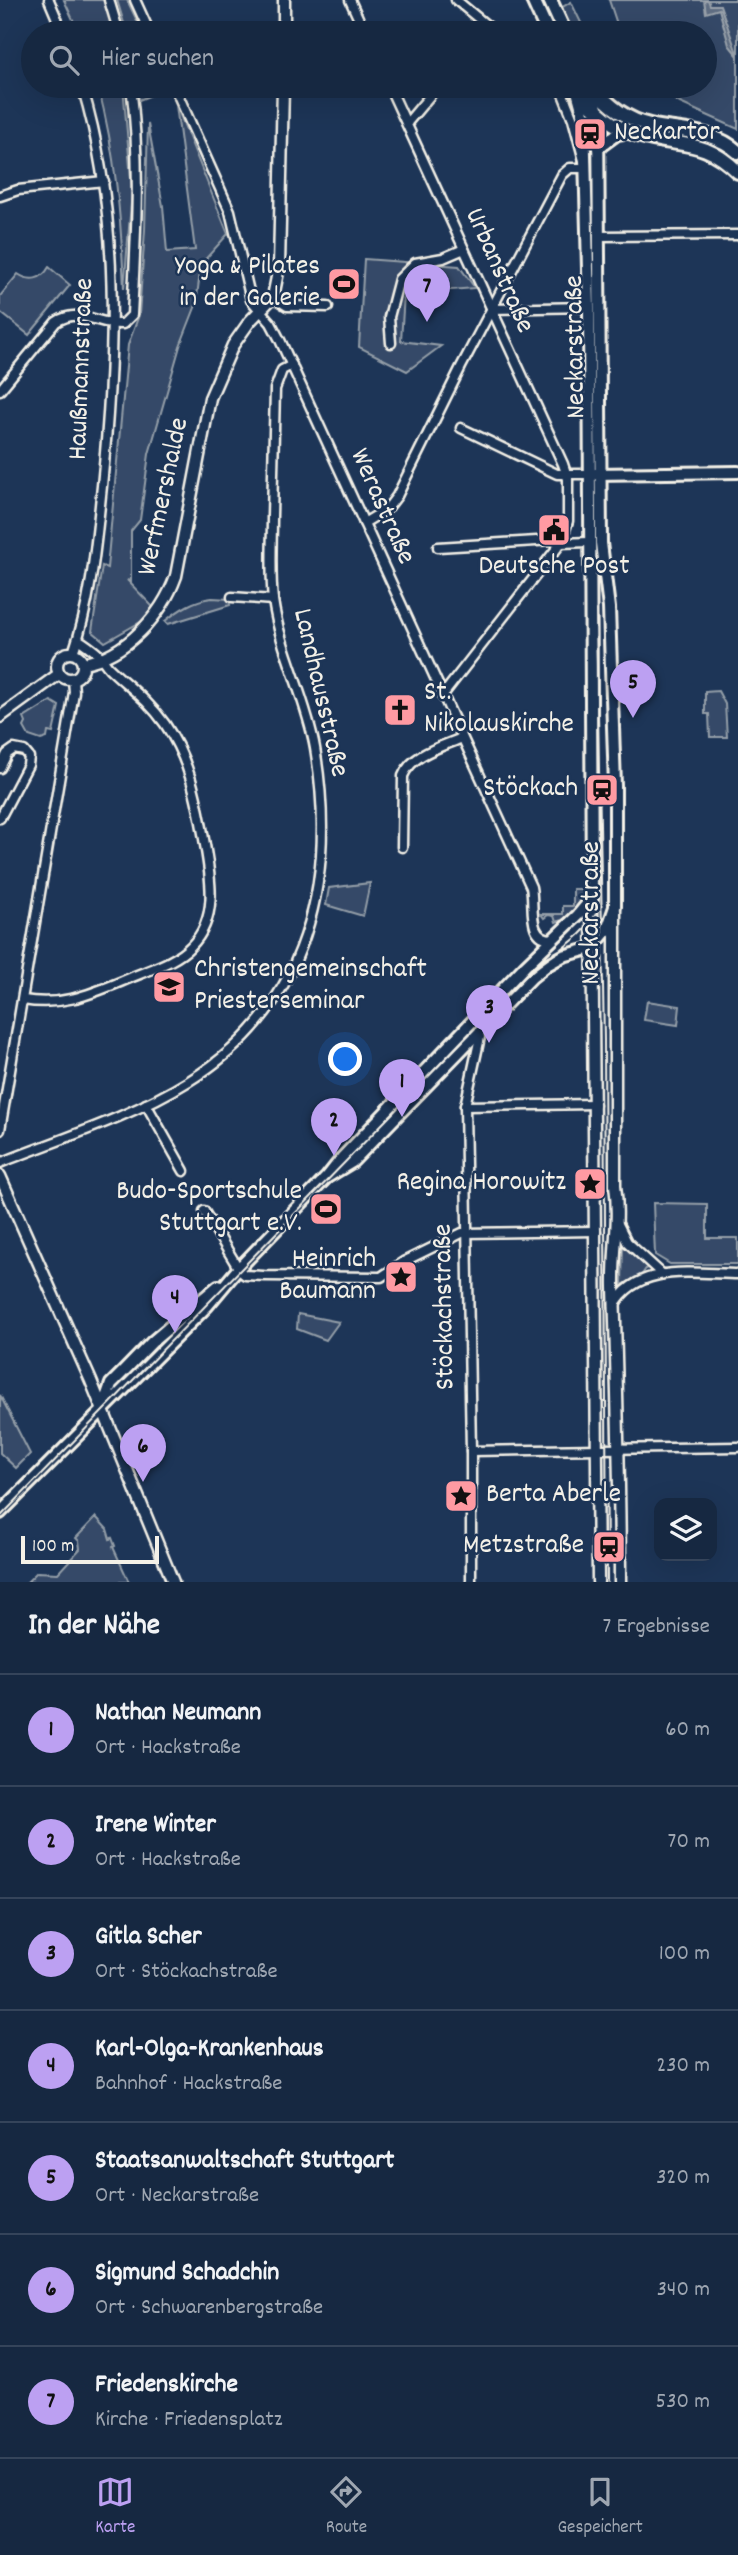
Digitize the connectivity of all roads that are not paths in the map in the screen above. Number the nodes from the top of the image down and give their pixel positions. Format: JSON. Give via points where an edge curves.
{"nodes":[{"id":1,"x":49,"y":0,"type":"edge"},
{"id":2,"x":109,"y":0,"type":"edge"},
{"id":3,"x":135,"y":0,"type":"edge"},
{"id":4,"x":284,"y":0,"type":"edge"},
{"id":5,"x":350,"y":0,"type":"edge"},
{"id":6,"x":456,"y":0,"type":"edge"},
{"id":7,"x":533,"y":0,"type":"edge"},
{"id":8,"x":550,"y":0,"type":"edge"},
{"id":9,"x":59,"y":21,"type":"edge"},
{"id":10,"x":115,"y":21,"type":"edge"},
{"id":11,"x":145,"y":21,"type":"edge"},
{"id":12,"x":284,"y":21,"type":"edge"},
{"id":13,"x":360,"y":21,"type":"edge"},
{"id":14,"x":481,"y":21,"type":"edge"},
{"id":15,"x":543,"y":21,"type":"edge"},
{"id":16,"x":560,"y":21,"type":"edge"},
{"id":17,"x":86,"y":98,"type":"edge"},
{"id":18,"x":132,"y":98,"type":"edge"},
{"id":19,"x":179,"y":98,"type":"edge"},
{"id":20,"x":283,"y":98,"type":"edge"},
{"id":21,"x":395,"y":98,"type":"edge"},
{"id":22,"x":428,"y":98,"type":"edge"},
{"id":23,"x":564,"y":98,"type":"edge"},
{"id":24,"x":568,"y":98,"type":"edge"},
{"id":25,"x":580,"y":98,"type":"edge"},
{"id":26,"x":586,"y":98,"type":"edge"},
{"id":27,"x":594,"y":98,"type":"edge"},
{"id":28,"x":604,"y":98,"type":"edge"},
{"id":29,"x":598,"y":112,"type":"junction"},
{"id":30,"x":584,"y":117,"type":"junction"},
{"id":31,"x":407,"y":123,"type":"junction"},
{"id":32,"x":629,"y":132,"type":"junction"},
{"id":33,"x":598,"y":134,"type":"junction"},
{"id":34,"x":598,"y":148,"type":"junction"},
{"id":35,"x":738,"y":152,"type":"edge"},
{"id":36,"x":598,"y":161,"type":"junction"},
{"id":37,"x":586,"y":164,"type":"junction"},
{"id":38,"x":738,"y":172,"type":"edge"},
{"id":39,"x":104,"y":181,"type":"junction"},
{"id":40,"x":0,"y":196,"type":"edge"},
{"id":41,"x":738,"y":235,"type":"edge"},
{"id":42,"x":599,"y":236,"type":"junction"},
{"id":43,"x":464,"y":249,"type":"junction"},
{"id":44,"x":273,"y":297,"type":"junction"},
{"id":45,"x":328,"y":307,"type":"dead end"},
{"id":46,"x":589,"y":307,"type":"junction"},
{"id":47,"x":491,"y":309,"type":"junction"},
{"id":48,"x":260,"y":311,"type":"junction"},
{"id":49,"x":113,"y":325,"type":"junction"},
{"id":50,"x":391,"y":343,"type":"dead end"},
{"id":51,"x":292,"y":365,"type":"junction"},
{"id":52,"x":0,"y":390,"type":"edge"},
{"id":53,"x":461,"y":428,"type":"dead end"},
{"id":54,"x":738,"y":472,"type":"edge"},
{"id":55,"x":566,"y":474,"type":"junction"},
{"id":56,"x":589,"y":474,"type":"junction"},
{"id":57,"x":601,"y":475,"type":"junction"},
{"id":58,"x":568,"y":521,"type":"junction"},
{"id":59,"x":364,"y":523,"type":"junction"},
{"id":60,"x":584,"y":542,"type":"junction"},
{"id":61,"x":561,"y":543,"type":"junction"},
{"id":62,"x":439,"y":547,"type":"dead end"},
{"id":63,"x":589,"y":579,"type":"junction"},
{"id":64,"x":607,"y":581,"type":"junction"},
{"id":65,"x":232,"y":597,"type":"dead end"},
{"id":66,"x":274,"y":600,"type":"junction"},
{"id":67,"x":589,"y":608,"type":"junction"},
{"id":68,"x":609,"y":608,"type":"junction"},
{"id":69,"x":78,"y":639,"type":"junction"},
{"id":70,"x":74,"y":653,"type":"junction"},
{"id":71,"x":101,"y":657,"type":"junction"},
{"id":72,"x":83,"y":663,"type":"junction"},
{"id":73,"x":59,"y":674,"type":"junction"},
{"id":74,"x":73,"y":679,"type":"junction"},
{"id":75,"x":443,"y":696,"type":"junction"},
{"id":76,"x":0,"y":716,"type":"edge"},
{"id":77,"x":462,"y":737,"type":"junction"},
{"id":78,"x":0,"y":768,"type":"edge"},
{"id":79,"x":0,"y":818,"type":"edge"},
{"id":80,"x":402,"y":847,"type":"dead end"},
{"id":81,"x":592,"y":898,"type":"junction"},
{"id":82,"x":615,"y":907,"type":"junction"},
{"id":83,"x":553,"y":939,"type":"junction"},
{"id":84,"x":592,"y":948,"type":"junction"},
{"id":85,"x":23,"y":1000,"type":"junction"},
{"id":86,"x":466,"y":1028,"type":"junction"},
{"id":87,"x":478,"y":1032,"type":"junction"},
{"id":88,"x":146,"y":1104,"type":"junction"},
{"id":89,"x":595,"y":1104,"type":"junction"},
{"id":90,"x":465,"y":1106,"type":"junction"},
{"id":91,"x":0,"y":1130,"type":"edge"},
{"id":92,"x":0,"y":1163,"type":"edge"},
{"id":93,"x":184,"y":1171,"type":"dead end"},
{"id":94,"x":0,"y":1176,"type":"edge"},
{"id":95,"x":327,"y":1177,"type":"junction"},
{"id":96,"x":204,"y":1211,"type":"dead end"},
{"id":97,"x":618,"y":1224,"type":"junction"},
{"id":98,"x":596,"y":1231,"type":"junction"},
{"id":99,"x":467,"y":1233,"type":"junction"},
{"id":100,"x":239,"y":1270,"type":"junction"},
{"id":101,"x":662,"y":1274,"type":"junction"},
{"id":102,"x":738,"y":1274,"type":"edge"},
{"id":103,"x":614,"y":1306,"type":"junction"},
{"id":104,"x":102,"y":1409,"type":"junction"},
{"id":105,"x":738,"y":1447,"type":"edge"},
{"id":106,"x":618,"y":1450,"type":"junction"},
{"id":107,"x":471,"y":1451,"type":"junction"},
{"id":108,"x":598,"y":1451,"type":"junction"},
{"id":109,"x":0,"y":1513,"type":"edge"},
{"id":110,"x":173,"y":1582,"type":"edge"},
{"id":111,"x":471,"y":1582,"type":"edge"},
{"id":112,"x":598,"y":1582,"type":"edge"},
{"id":113,"x":620,"y":1582,"type":"edge"}],
"edges":[{"from":1,"to":9,"type":"street"},
{"from":2,"to":10,"type":"street"},
{"from":3,"to":11,"type":"street"},
{"from":4,"to":12,"type":"street"},
{"from":5,"to":13,"type":"street"},
{"from":6,"to":14,"type":"street"},
{"from":7,"to":15,"type":"main road"},
{"from":8,"to":16,"type":"main road"},
{"from":17,"to":39,"type":"street","name":"Haußmannstraße"},
{"from":18,"to":49,"type":"street","via":[[138,198],[132,315],[123,324]]},
{"from":19,"to":48,"type":"street","name":"Werastraße","via":[[230,211],[251,300]]},
{"from":20,"to":44,"type":"street","via":[[279,267]]},
{"from":21,"to":31,"type":"street","name":"Urbanstraße"},
{"from":22,"to":31,"type":"street"},
{"from":23,"to":37,"type":"street"},
{"from":24,"to":30,"type":"street"},
{"from":25,"to":30,"type":"main road","name":"Neckarstraße"},
{"from":26,"to":29,"type":"main road"},
{"from":27,"to":29,"type":"main road","name":"Neckarstraße"},
{"from":28,"to":35,"type":"main road","via":[[628,117],[705,134]]},
{"from":29,"to":32,"type":"main road"},
{"from":29,"to":33,"type":"main road","name":"Neckarstraße"},
{"from":30,"to":33,"type":"street"},
{"from":30,"to":37,"type":"main road","name":"Neckarstraße"},
{"from":31,"to":43,"type":"street","name":"Urbanstraße"},
{"from":32,"to":34,"type":"main road","via":[[617,134]]},
{"from":32,"to":38,"type":"main road","via":[[704,147]]},
{"from":33,"to":34,"type":"main road","name":"Neckarstraße"},
{"from":34,"to":36,"type":"main road","name":"Neckarstraße"},
{"from":36,"to":37,"type":"street"},
{"from":36,"to":42,"type":"main road","name":"Neckarstraße"},
{"from":37,"to":46,"type":"main road","name":"Neckarstraße"},
{"from":37,"to":47,"type":"street","via":[[562,175]]},
{"from":39,"to":40,"type":"street"},
{"from":39,"to":49,"type":"street","name":"Haußmannstraße"},
{"from":41,"to":42,"type":"street"},
{"from":42,"to":57,"type":"main road","name":"Neckarstraße"},
{"from":43,"to":47,"type":"street","name":"Urbanstraße"},
{"from":43,"to":50,"type":"street","via":[[415,263],[399,279],[389,317]]},
{"from":44,"to":45,"type":"street","via":[[287,306]]},
{"from":44,"to":48,"type":"street"},
{"from":46,"to":47,"type":"street"},
{"from":46,"to":56,"type":"main road","name":"Neckarstraße"},
{"from":47,"to":55,"type":"street","name":"Urbanstraße"},
{"from":47,"to":59,"type":"street","via":[[397,496],[387,509]]},
{"from":48,"to":51,"type":"street","name":"Werastraße"},
{"from":48,"to":71,"type":"street","name":"Werfmershalde","via":[[233,345],[210,398],[170,591],[145,628]]},
{"from":49,"to":52,"type":"street","via":[[90,316],[64,317]]},
{"from":49,"to":69,"type":"street","name":"Haußmannstraße","via":[[93,568]]},
{"from":51,"to":59,"type":"street","name":"Werastraße"},
{"from":51,"to":66,"type":"street","name":"Landhausstraße","via":[[279,375],[275,389]]},
{"from":53,"to":55,"type":"street","via":[[545,470]]},
{"from":54,"to":57,"type":"main road"},
{"from":55,"to":56,"type":"street"},
{"from":55,"to":58,"type":"street","name":"Neckarstraße"},
{"from":56,"to":57,"type":"main road"},
{"from":56,"to":60,"type":"main road","name":"Neckarstraße"},
{"from":57,"to":64,"type":"main road","name":"Neckarstraße","via":[[601,544]]},
{"from":58,"to":60,"type":"street","name":"Neckarstraße","via":[[573,535]]},
{"from":58,"to":61,"type":"street","name":"Neckarstraße"},
{"from":59,"to":75,"type":"street","name":"Werastraße"},
{"from":60,"to":61,"type":"street"},
{"from":60,"to":63,"type":"main road","name":"Neckarstraße"},
{"from":61,"to":62,"type":"street"},
{"from":61,"to":75,"type":"street","name":"Neckarstraße"},
{"from":63,"to":64,"type":"main road","via":[[599,588]]},
{"from":63,"to":67,"type":"main road","name":"Neckarstraße"},
{"from":64,"to":68,"type":"main road","name":"Neckarstraße"},
{"from":65,"to":66,"type":"street"},
{"from":66,"to":88,"type":"street","name":"Landhausstraße","via":[[314,747],[322,837],[315,906],[295,962],[262,1016],[202,1072]]},
{"from":67,"to":68,"type":"main road","via":[[599,598]]},
{"from":67,"to":81,"type":"main road","name":"Neckarstraße"},
{"from":68,"to":82,"type":"main road","name":"Neckarstraße"},
{"from":69,"to":70,"type":"street","name":"Haußmannstraße"},
{"from":69,"to":71,"type":"street"},
{"from":70,"to":72,"type":"street"},
{"from":70,"to":73,"type":"street","via":[[60,656]]},
{"from":71,"to":72,"type":"street","name":"Werfmershalde"},
{"from":71,"to":85,"type":"street","via":[[159,717],[186,762],[211,880],[208,915],[192,946],[165,963],[78,998],[47,1004]]},
{"from":72,"to":74,"type":"street","via":[[81,673]]},
{"from":73,"to":74,"type":"street"},
{"from":73,"to":76,"type":"street"},
{"from":74,"to":85,"type":"street"},
{"from":75,"to":77,"type":"street","name":"Werastraße"},
{"from":77,"to":80,"type":"street","via":[[416,758],[406,770]]},
{"from":77,"to":83,"type":"street","name":"Werastraße","via":[[532,891],[535,929],[541,938]]},
{"from":78,"to":79,"type":"street","via":[[15,749],[29,757]]},
{"from":81,"to":83,"type":"main road"},
{"from":81,"to":84,"type":"street","name":"Neckarstraße"},
{"from":82,"to":84,"type":"main road","via":[[607,930]]},
{"from":82,"to":97,"type":"street","name":"Neckarstraße"},
{"from":83,"to":86,"type":"main road"},
{"from":84,"to":87,"type":"main road","via":[[563,956],[532,976]]},
{"from":84,"to":89,"type":"street","name":"Neckarstraße"},
{"from":85,"to":91,"type":"street"},
{"from":86,"to":87,"type":"main road"},
{"from":86,"to":95,"type":"main road"},
{"from":87,"to":90,"type":"street","name":"Stöckachstraße"},
{"from":87,"to":95,"type":"main road","via":[[352,1162]]},
{"from":88,"to":92,"type":"street","name":"Landhausstraße"},
{"from":88,"to":93,"type":"street"},
{"from":89,"to":90,"type":"street"},
{"from":89,"to":98,"type":"street","name":"Neckarstraße"},
{"from":90,"to":99,"type":"street","name":"Stöckachstraße"},
{"from":94,"to":104,"type":"street"},
{"from":95,"to":100,"type":"main road"},
{"from":96,"to":100,"type":"street"},
{"from":97,"to":101,"type":"street","via":[[627,1242]]},
{"from":97,"to":103,"type":"street","name":"Neckarstraße"},
{"from":98,"to":99,"type":"street"},
{"from":98,"to":108,"type":"street","name":"Neckarstraße"},
{"from":99,"to":100,"type":"street","via":[[381,1277],[264,1276]]},
{"from":99,"to":107,"type":"street","name":"Stöckachstraße"},
{"from":100,"to":104,"type":"main road"},
{"from":101,"to":102,"type":"street"},
{"from":101,"to":103,"type":"street","via":[[634,1283]]},
{"from":103,"to":106,"type":"street","name":"Neckarstraße"},
{"from":104,"to":109,"type":"main road"},
{"from":104,"to":110,"type":"street"},
{"from":105,"to":106,"type":"street"},
{"from":106,"to":108,"type":"street"},
{"from":106,"to":113,"type":"street","name":"Neckarstraße"},
{"from":107,"to":108,"type":"street"},
{"from":107,"to":111,"type":"street","name":"Stöckachstraße"},
{"from":108,"to":112,"type":"street","name":"Neckarstraße"}]}
